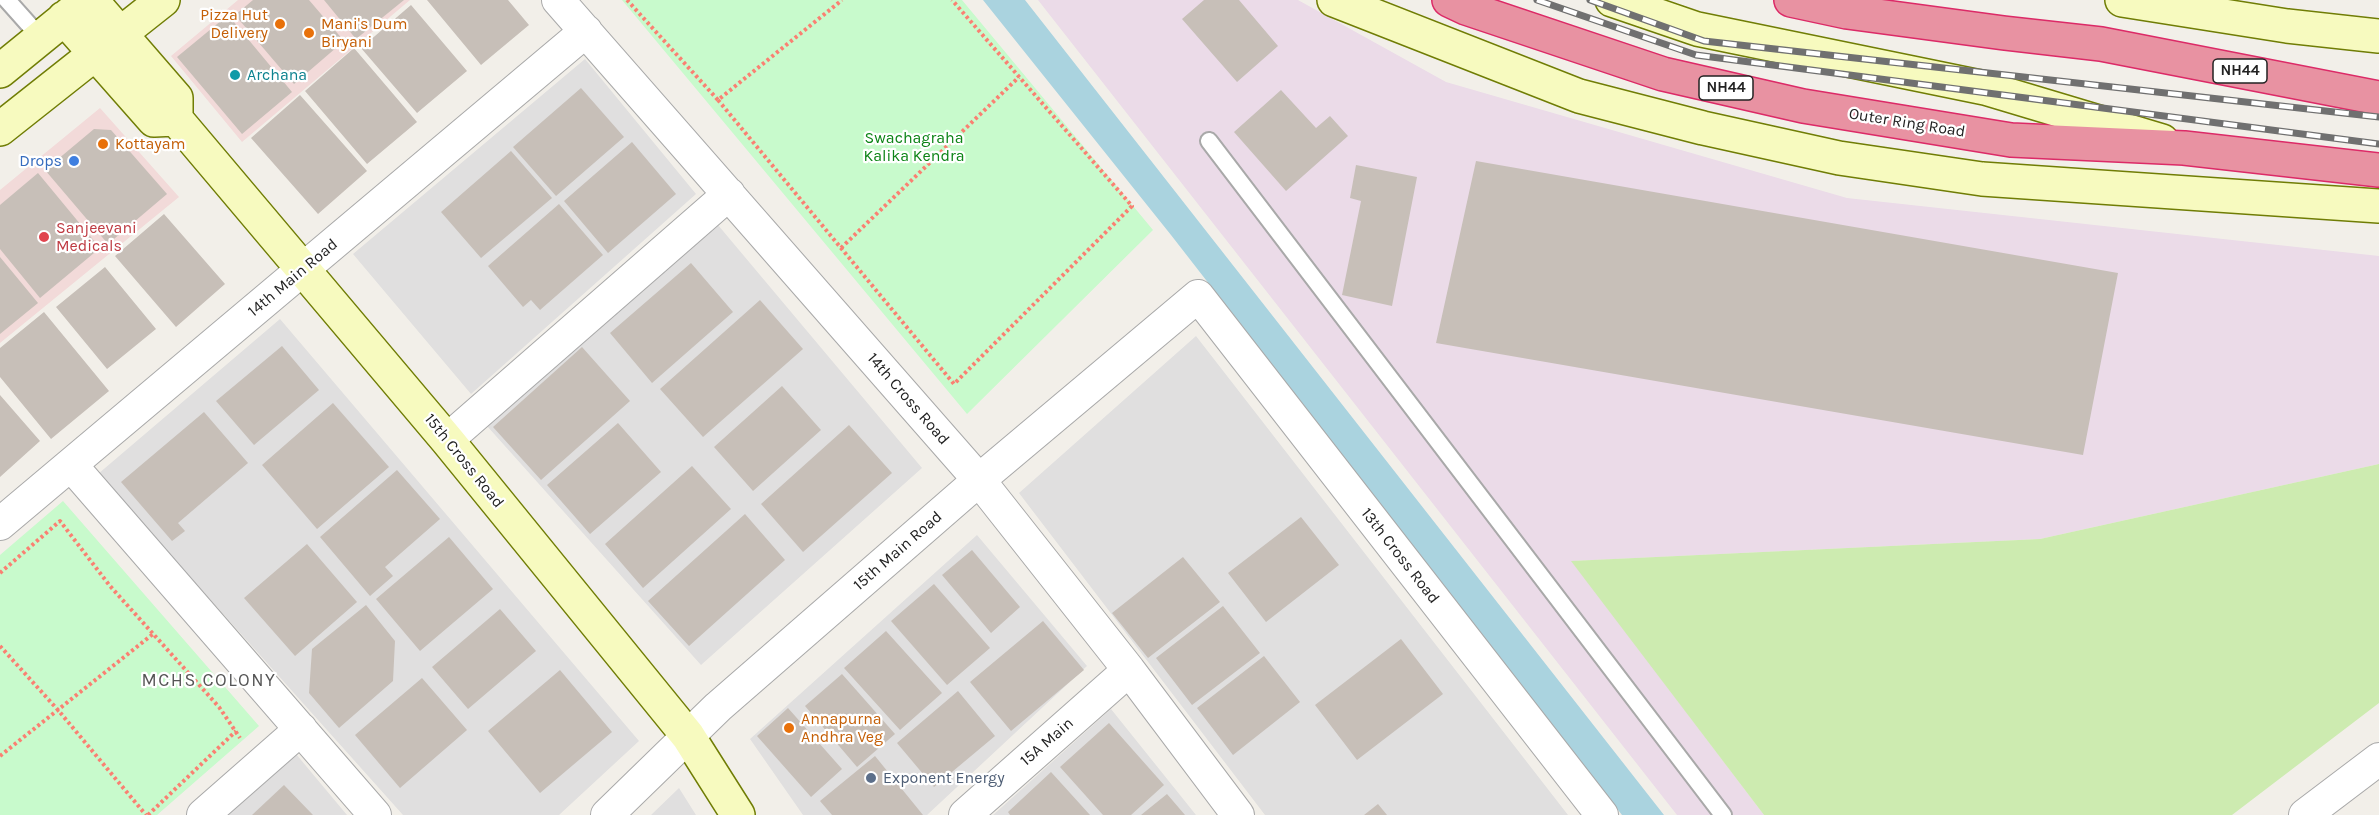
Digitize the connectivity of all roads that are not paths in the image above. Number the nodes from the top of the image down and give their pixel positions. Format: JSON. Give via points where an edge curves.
{"nodes":[{"id":1,"x":7,"y":0,"type":"edge"},
{"id":2,"x":163,"y":0,"type":"edge"},
{"id":3,"x":558,"y":0,"type":"edge"},
{"id":4,"x":1334,"y":0,"type":"edge"},
{"id":5,"x":1449,"y":0,"type":"edge"},
{"id":6,"x":1612,"y":0,"type":"edge"},
{"id":7,"x":1791,"y":0,"type":"edge"},
{"id":8,"x":2122,"y":0,"type":"edge"},
{"id":9,"x":70,"y":14,"type":"edge"},
{"id":10,"x":586,"y":32,"type":"junction"},
{"id":11,"x":2379,"y":36,"type":"edge"},
{"id":12,"x":107,"y":43,"type":"junction"},
{"id":13,"x":0,"y":71,"type":"edge"},
{"id":14,"x":2379,"y":98,"type":"edge"},
{"id":15,"x":0,"y":129,"type":"edge"},
{"id":16,"x":1209,"y":141,"type":"dead end"},
{"id":17,"x":2184,"y":148,"type":"junction"},
{"id":18,"x":2379,"y":170,"type":"edge"},
{"id":19,"x":729,"y":194,"type":"junction"},
{"id":20,"x":2379,"y":206,"type":"edge"},
{"id":21,"x":303,"y":269,"type":"junction"},
{"id":22,"x":1198,"y":296,"type":"joint"},
{"id":23,"x":447,"y":440,"type":"junction"},
{"id":24,"x":71,"y":465,"type":"junction"},
{"id":25,"x":979,"y":480,"type":"junction"},
{"id":26,"x":0,"y":524,"type":"edge"},
{"id":27,"x":1129,"y":670,"type":"junction"},
{"id":28,"x":301,"y":729,"type":"junction"},
{"id":29,"x":688,"y":736,"type":"junction"},
{"id":30,"x":2379,"y":759,"type":"edge"},
{"id":31,"x":202,"y":815,"type":"edge"},
{"id":32,"x":375,"y":815,"type":"edge"},
{"id":33,"x":607,"y":815,"type":"edge"},
{"id":34,"x":738,"y":815,"type":"edge"},
{"id":35,"x":965,"y":815,"type":"edge"},
{"id":36,"x":1238,"y":815,"type":"edge"},
{"id":37,"x":1602,"y":815,"type":"edge"},
{"id":38,"x":1723,"y":815,"type":"edge"},
{"id":39,"x":2305,"y":815,"type":"edge"}],
"edges":[{"from":1,"to":9,"type":"lane"},
{"from":2,"to":12,"type":"street"},
{"from":3,"to":10,"type":"street","name":"14th Cross Road"},
{"from":4,"to":20,"type":"street","via":[[1579,96],[1839,158],[1982,179]]},
{"from":5,"to":17,"type":"highway","name":"Outer Ring Road","number":"NH44","via":[[1663,74],[1803,106],[2011,140]]},
{"from":6,"to":17,"type":"street","via":[[1697,29],[1985,88]]},
{"from":7,"to":14,"type":"highway","number":"NH44","via":[[1869,15],[2101,44]]},
{"from":8,"to":11,"type":"street"},
{"from":9,"to":12,"type":"street","name":"15th Cross Road"},
{"from":9,"to":13,"type":"street"},
{"from":10,"to":19,"type":"street","name":"14th Cross Road"},
{"from":10,"to":21,"type":"street","name":"14th Main Road"},
{"from":12,"to":15,"type":"street"},
{"from":12,"to":21,"type":"street","name":"15th Cross Road","via":[[154,120],[176,118]]},
{"from":16,"to":38,"type":"lane"},
{"from":17,"to":18,"type":"highway","name":"Outer Ring Road","number":"NH44"},
{"from":19,"to":23,"type":"street"},
{"from":19,"to":25,"type":"street","name":"14th Cross Road"},
{"from":21,"to":23,"type":"street","name":"15th Cross Road"},
{"from":21,"to":24,"type":"street","name":"14th Main Road"},
{"from":22,"to":25,"type":"street","name":"15th Main Road"},
{"from":22,"to":37,"type":"street","name":"13th Cross Road"},
{"from":23,"to":29,"type":"street","name":"15th Cross Road"},
{"from":24,"to":26,"type":"street","name":"14th Main Road"},
{"from":24,"to":28,"type":"street"},
{"from":25,"to":27,"type":"street","name":"14th Cross Road"},
{"from":25,"to":29,"type":"street","name":"15th Main Road"},
{"from":27,"to":35,"type":"street","name":"15A Main"},
{"from":27,"to":36,"type":"street","name":"14th Cross Road"},
{"from":28,"to":31,"type":"street"},
{"from":28,"to":32,"type":"street"},
{"from":29,"to":33,"type":"street","name":"15th Main Road"},
{"from":29,"to":34,"type":"street","name":"15th Cross Road"},
{"from":30,"to":39,"type":"street"}]}
